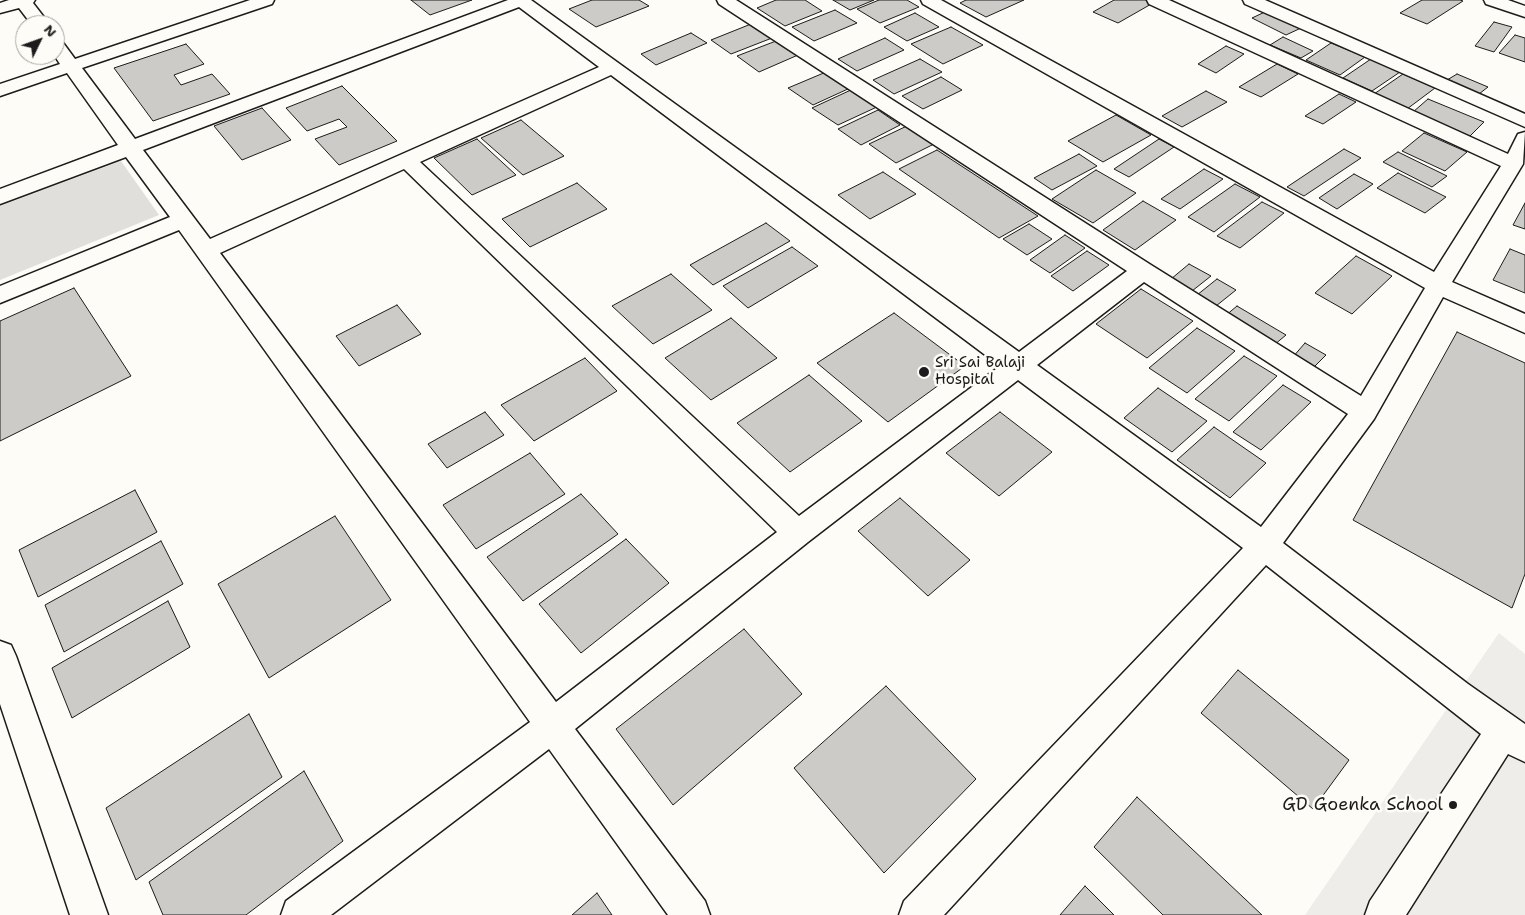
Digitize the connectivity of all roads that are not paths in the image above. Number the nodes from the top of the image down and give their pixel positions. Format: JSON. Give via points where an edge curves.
{"nodes":[{"id":1,"x":24,"y":0,"type":"edge"},
{"id":2,"x":266,"y":0,"type":"edge"},
{"id":3,"x":725,"y":0,"type":"edge"},
{"id":4,"x":929,"y":0,"type":"edge"},
{"id":5,"x":1156,"y":0,"type":"edge"},
{"id":6,"x":1251,"y":0,"type":"edge"},
{"id":7,"x":1492,"y":0,"type":"edge"},
{"id":8,"x":520,"y":1,"type":"edge"},
{"id":9,"x":0,"y":8,"type":"edge"},
{"id":10,"x":1525,"y":12,"type":"edge"},
{"id":11,"x":34,"y":15,"type":"edge"},
{"id":12,"x":65,"y":58,"type":"edge"},
{"id":13,"x":71,"y":66,"type":"junction"},
{"id":14,"x":612,"y":68,"type":"junction"},
{"id":15,"x":0,"y":90,"type":"edge"},
{"id":16,"x":1525,"y":121,"type":"edge"},
{"id":17,"x":1525,"y":138,"type":"edge"},
{"id":18,"x":131,"y":148,"type":"junction"},
{"id":19,"x":408,"y":161,"type":"junction"},
{"id":20,"x":1513,"y":164,"type":"junction"},
{"id":21,"x":0,"y":197,"type":"edge"},
{"id":22,"x":183,"y":220,"type":"junction"},
{"id":23,"x":206,"y":250,"type":"junction"},
{"id":24,"x":1142,"y":271,"type":"junction"},
{"id":25,"x":1438,"y":285,"type":"junction"},
{"id":26,"x":0,"y":295,"type":"edge"},
{"id":27,"x":1525,"y":324,"type":"edge"},
{"id":28,"x":1017,"y":364,"type":"junction"},
{"id":29,"x":1365,"y":412,"type":"junction"},
{"id":30,"x":798,"y":533,"type":"junction"},
{"id":31,"x":1264,"y":546,"type":"junction"},
{"id":32,"x":0,"y":656,"type":"edge"},
{"id":33,"x":552,"y":726,"type":"junction"},
{"id":34,"x":1514,"y":737,"type":"edge"},
{"id":35,"x":89,"y":915,"type":"edge"},
{"id":36,"x":300,"y":915,"type":"edge"},
{"id":37,"x":692,"y":915,"type":"edge"},
{"id":38,"x":918,"y":915,"type":"edge"},
{"id":39,"x":1384,"y":915,"type":"edge"}],
"edges":[{"from":1,"to":9,"type":"street"},
{"from":1,"to":11,"type":"street"},
{"from":2,"to":13,"type":"street"},
{"from":3,"to":24,"type":"street"},
{"from":4,"to":25,"type":"street"},
{"from":5,"to":20,"type":"street"},
{"from":6,"to":16,"type":"street"},
{"from":7,"to":10,"type":"street"},
{"from":8,"to":14,"type":"street"},
{"from":8,"to":18,"type":"street"},
{"from":12,"to":13,"type":"street"},
{"from":13,"to":15,"type":"street"},
{"from":13,"to":18,"type":"street"},
{"from":14,"to":19,"type":"street"},
{"from":14,"to":28,"type":"street"},
{"from":17,"to":20,"type":"street"},
{"from":18,"to":21,"type":"street"},
{"from":18,"to":22,"type":"street"},
{"from":19,"to":23,"type":"street"},
{"from":19,"to":30,"type":"street"},
{"from":20,"to":25,"type":"street"},
{"from":22,"to":23,"type":"street"},
{"from":22,"to":26,"type":"street"},
{"from":23,"to":33,"type":"street"},
{"from":24,"to":28,"type":"street"},
{"from":24,"to":29,"type":"street"},
{"from":25,"to":27,"type":"street"},
{"from":25,"to":29,"type":"street"},
{"from":28,"to":30,"type":"street"},
{"from":28,"to":31,"type":"street"},
{"from":29,"to":31,"type":"street"},
{"from":30,"to":33,"type":"street"},
{"from":31,"to":34,"type":"street"},
{"from":31,"to":38,"type":"street"},
{"from":32,"to":35,"type":"street"},
{"from":33,"to":36,"type":"street"},
{"from":33,"to":37,"type":"street"},
{"from":34,"to":39,"type":"street"}]}
